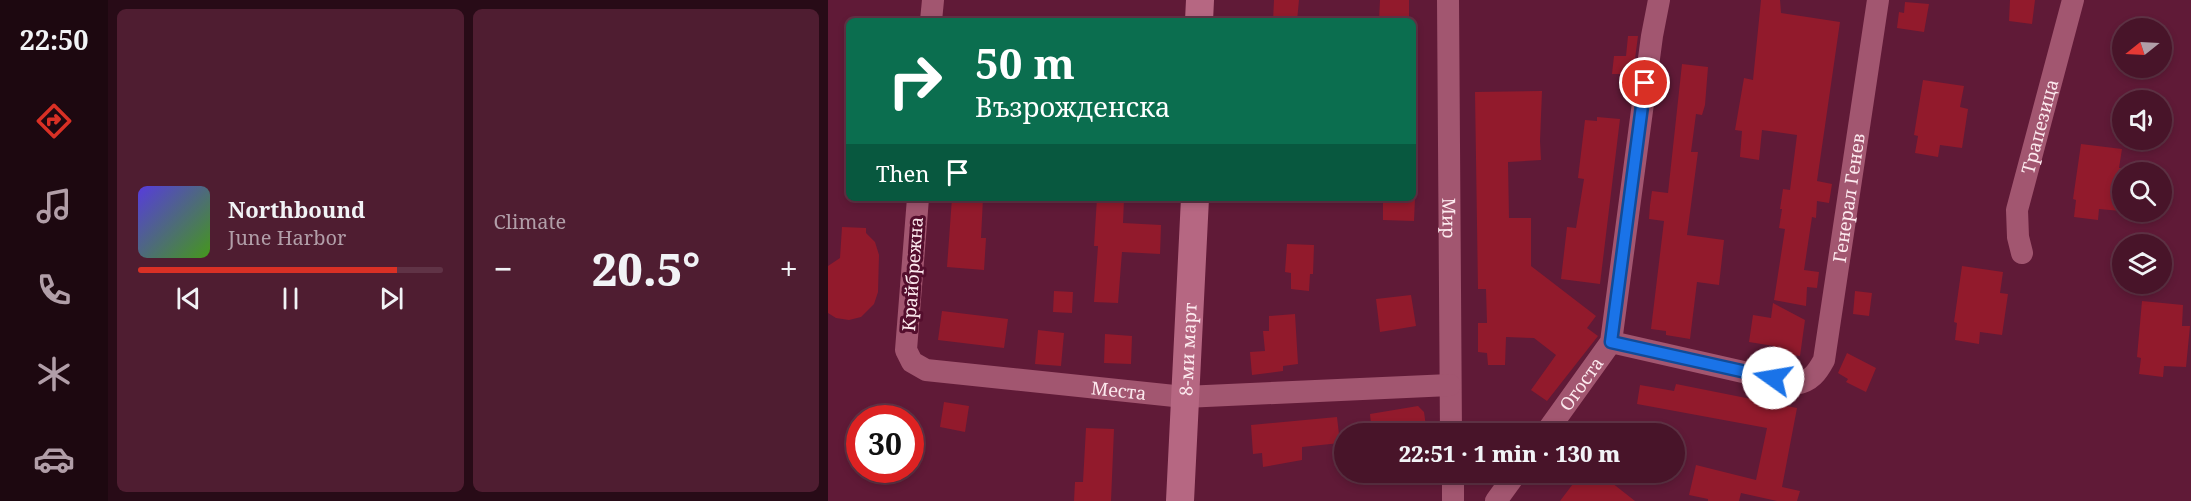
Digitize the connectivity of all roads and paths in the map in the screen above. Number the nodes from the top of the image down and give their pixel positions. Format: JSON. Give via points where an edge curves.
{"nodes":[{"id":1,"x":933,"y":0,"type":"edge"},
{"id":2,"x":1200,"y":0,"type":"edge"},
{"id":3,"x":1448,"y":0,"type":"edge"},
{"id":4,"x":1659,"y":0,"type":"edge"},
{"id":5,"x":1878,"y":0,"type":"edge"},
{"id":6,"x":2073,"y":0,"type":"edge"},
{"id":7,"x":931,"y":18,"type":"edge"},
{"id":8,"x":1199,"y":18,"type":"edge"},
{"id":9,"x":918,"y":201,"type":"edge"},
{"id":10,"x":1195,"y":201,"type":"edge"},
{"id":11,"x":2022,"y":253,"type":"dead end"},
{"id":12,"x":1611,"y":342,"type":"junction"},
{"id":13,"x":906,"y":350,"type":"joint"},
{"id":14,"x":1796,"y":384,"type":"joint"},
{"id":15,"x":1450,"y":385,"type":"junction"},
{"id":16,"x":1184,"y":397,"type":"junction"},
{"id":17,"x":1451,"y":423,"type":"edge"},
{"id":18,"x":1553,"y":423,"type":"edge"},
{"id":19,"x":1453,"y":483,"type":"edge"},
{"id":20,"x":1509,"y":483,"type":"edge"},
{"id":21,"x":1180,"y":501,"type":"edge"},
{"id":22,"x":1454,"y":501,"type":"edge"},
{"id":23,"x":1496,"y":501,"type":"edge"}],
"edges":[{"from":1,"to":7,"type":"street"},
{"from":2,"to":8,"type":"main road"},
{"from":3,"to":15,"type":"street","name":"Мир"},
{"from":4,"to":12,"type":"street"},
{"from":5,"to":14,"type":"street","name":"Генерал Генев","via":[[1824,360],[1811,378]]},
{"from":6,"to":11,"type":"street","name":"Трапезица","via":[[2017,210]]},
{"from":9,"to":13,"type":"street","name":"Крайбрежна"},
{"from":10,"to":16,"type":"main road","name":"8-ми март"},
{"from":12,"to":14,"type":"street","name":"Огоста"},
{"from":12,"to":18,"type":"street","name":"Огоста"},
{"from":13,"to":16,"type":"street","name":"Места","via":[[912,362],[926,370]]},
{"from":15,"to":16,"type":"street","name":"Места"},
{"from":15,"to":17,"type":"street","name":"Мир"},
{"from":16,"to":21,"type":"main road","name":"8-ми март"},
{"from":19,"to":22,"type":"street"},
{"from":20,"to":23,"type":"street"}]}
